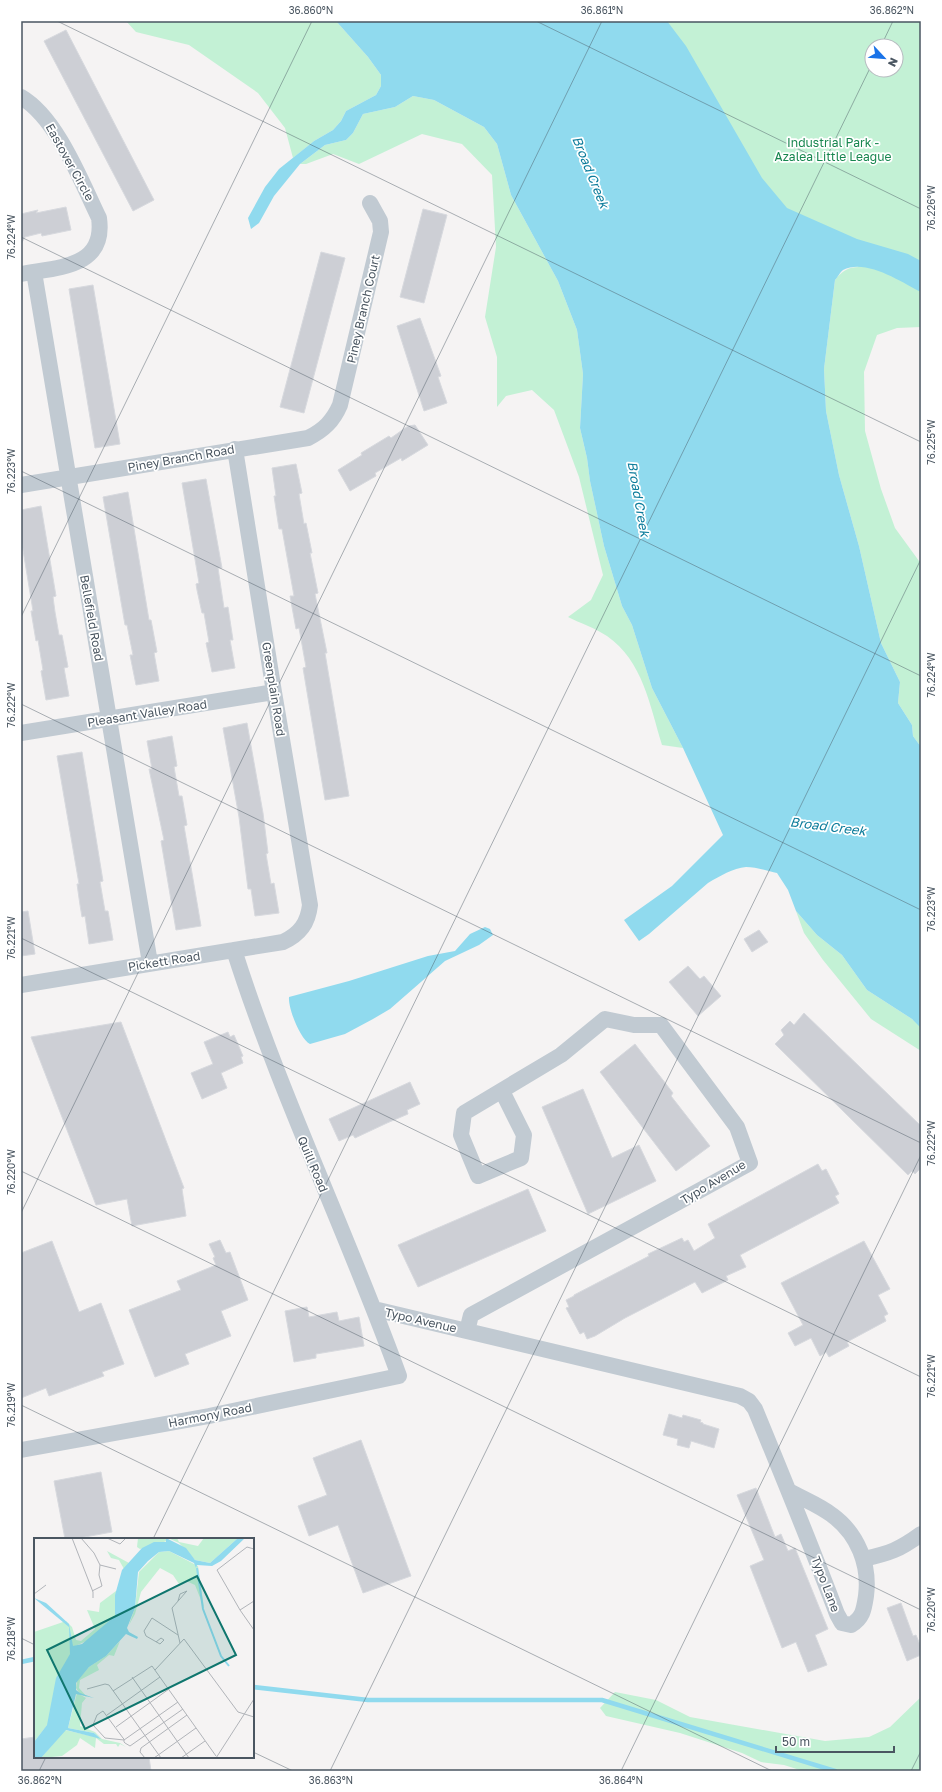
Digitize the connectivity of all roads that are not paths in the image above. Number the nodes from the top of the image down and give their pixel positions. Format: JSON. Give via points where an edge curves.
{"nodes":[{"id":1,"x":21,"y":97,"type":"edge"},
{"id":2,"x":370,"y":203,"type":"dead end"},
{"id":3,"x":28,"y":273,"type":"edge"},
{"id":4,"x":335,"y":417,"type":"joint"},
{"id":5,"x":235,"y":449,"type":"junction"},
{"id":6,"x":68,"y":477,"type":"junction"},
{"id":7,"x":21,"y":485,"type":"edge"},
{"id":8,"x":274,"y":692,"type":"junction"},
{"id":9,"x":109,"y":719,"type":"junction"},
{"id":10,"x":21,"y":734,"type":"edge"},
{"id":11,"x":303,"y":928,"type":"joint"},
{"id":12,"x":234,"y":950,"type":"junction"},
{"id":13,"x":150,"y":964,"type":"junction"},
{"id":14,"x":21,"y":985,"type":"edge"},
{"id":15,"x":502,"y":1091,"type":"junction"},
{"id":16,"x":374,"y":1309,"type":"junction"},
{"id":17,"x":467,"y":1331,"type":"junction"},
{"id":18,"x":639,"y":1372,"type":"joint"},
{"id":19,"x":399,"y":1376,"type":"joint"},
{"id":20,"x":21,"y":1450,"type":"edge"},
{"id":21,"x":789,"y":1491,"type":"junction"},
{"id":22,"x":921,"y":1534,"type":"edge"},
{"id":23,"x":864,"y":1559,"type":"junction"}],
"edges":[{"from":1,"to":3,"type":"street","name":"Eastover Circle","via":[[31,102],[57,134],[99,218],[101,229],[96,247],[78,263]]},
{"from":2,"to":4,"type":"street","name":"Piney Branch Court","via":[[380,221],[381,232]]},
{"from":3,"to":6,"type":"street","name":"Bellefield Road"},
{"from":4,"to":5,"type":"street","name":"Piney Branch Road","via":[[318,433],[308,438]]},
{"from":5,"to":6,"type":"street","name":"Piney Branch Road"},
{"from":5,"to":8,"type":"street","name":"Greenplain Road"},
{"from":6,"to":7,"type":"street","name":"Piney Branch Road"},
{"from":6,"to":9,"type":"street","name":"Bellefield Road"},
{"from":8,"to":9,"type":"street","name":"Pleasant Valley Road"},
{"from":8,"to":11,"type":"street","name":"Greenplain Road","via":[[310,905],[309,916]]},
{"from":9,"to":10,"type":"street","name":"Pleasant Valley Road"},
{"from":9,"to":13,"type":"street","name":"Bellefield Road"},
{"from":11,"to":12,"type":"street","name":"Pickett Road","via":[[294,937],[283,942]]},
{"from":12,"to":13,"type":"street","name":"Pickett Road"},
{"from":12,"to":16,"type":"street","name":"Quill Road","via":[[297,1125]]},
{"from":13,"to":14,"type":"street","name":"Pickett Road"},
{"from":15,"to":15,"type":"street","name":"Typo Avenue","via":[[524,1135],[521,1158],[478,1176],[461,1135],[464,1113]]},
{"from":15,"to":17,"type":"street","name":"Typo Avenue","via":[[561,1056],[605,1019],[634,1025],[661,1025],[737,1126],[750,1163],[471,1315]]},
{"from":16,"to":17,"type":"street","name":"Typo Avenue"},
{"from":16,"to":19,"type":"street","name":"Quill Road"},
{"from":17,"to":18,"type":"street","name":"Typo Avenue"},
{"from":18,"to":21,"type":"street","name":"Typo Lane","via":[[740,1396],[749,1401]]},
{"from":19,"to":20,"type":"street","name":"Harmony Road","via":[[210,1416]]},
{"from":21,"to":23,"type":"street","name":"Typo Lane","via":[[832,1514],[857,1542]]},
{"from":21,"to":23,"type":"street","name":"Typo Lane","via":[[837,1614],[846,1625],[858,1621],[863,1613],[867,1587]]},
{"from":22,"to":23,"type":"street","via":[[903,1548]]}]}
